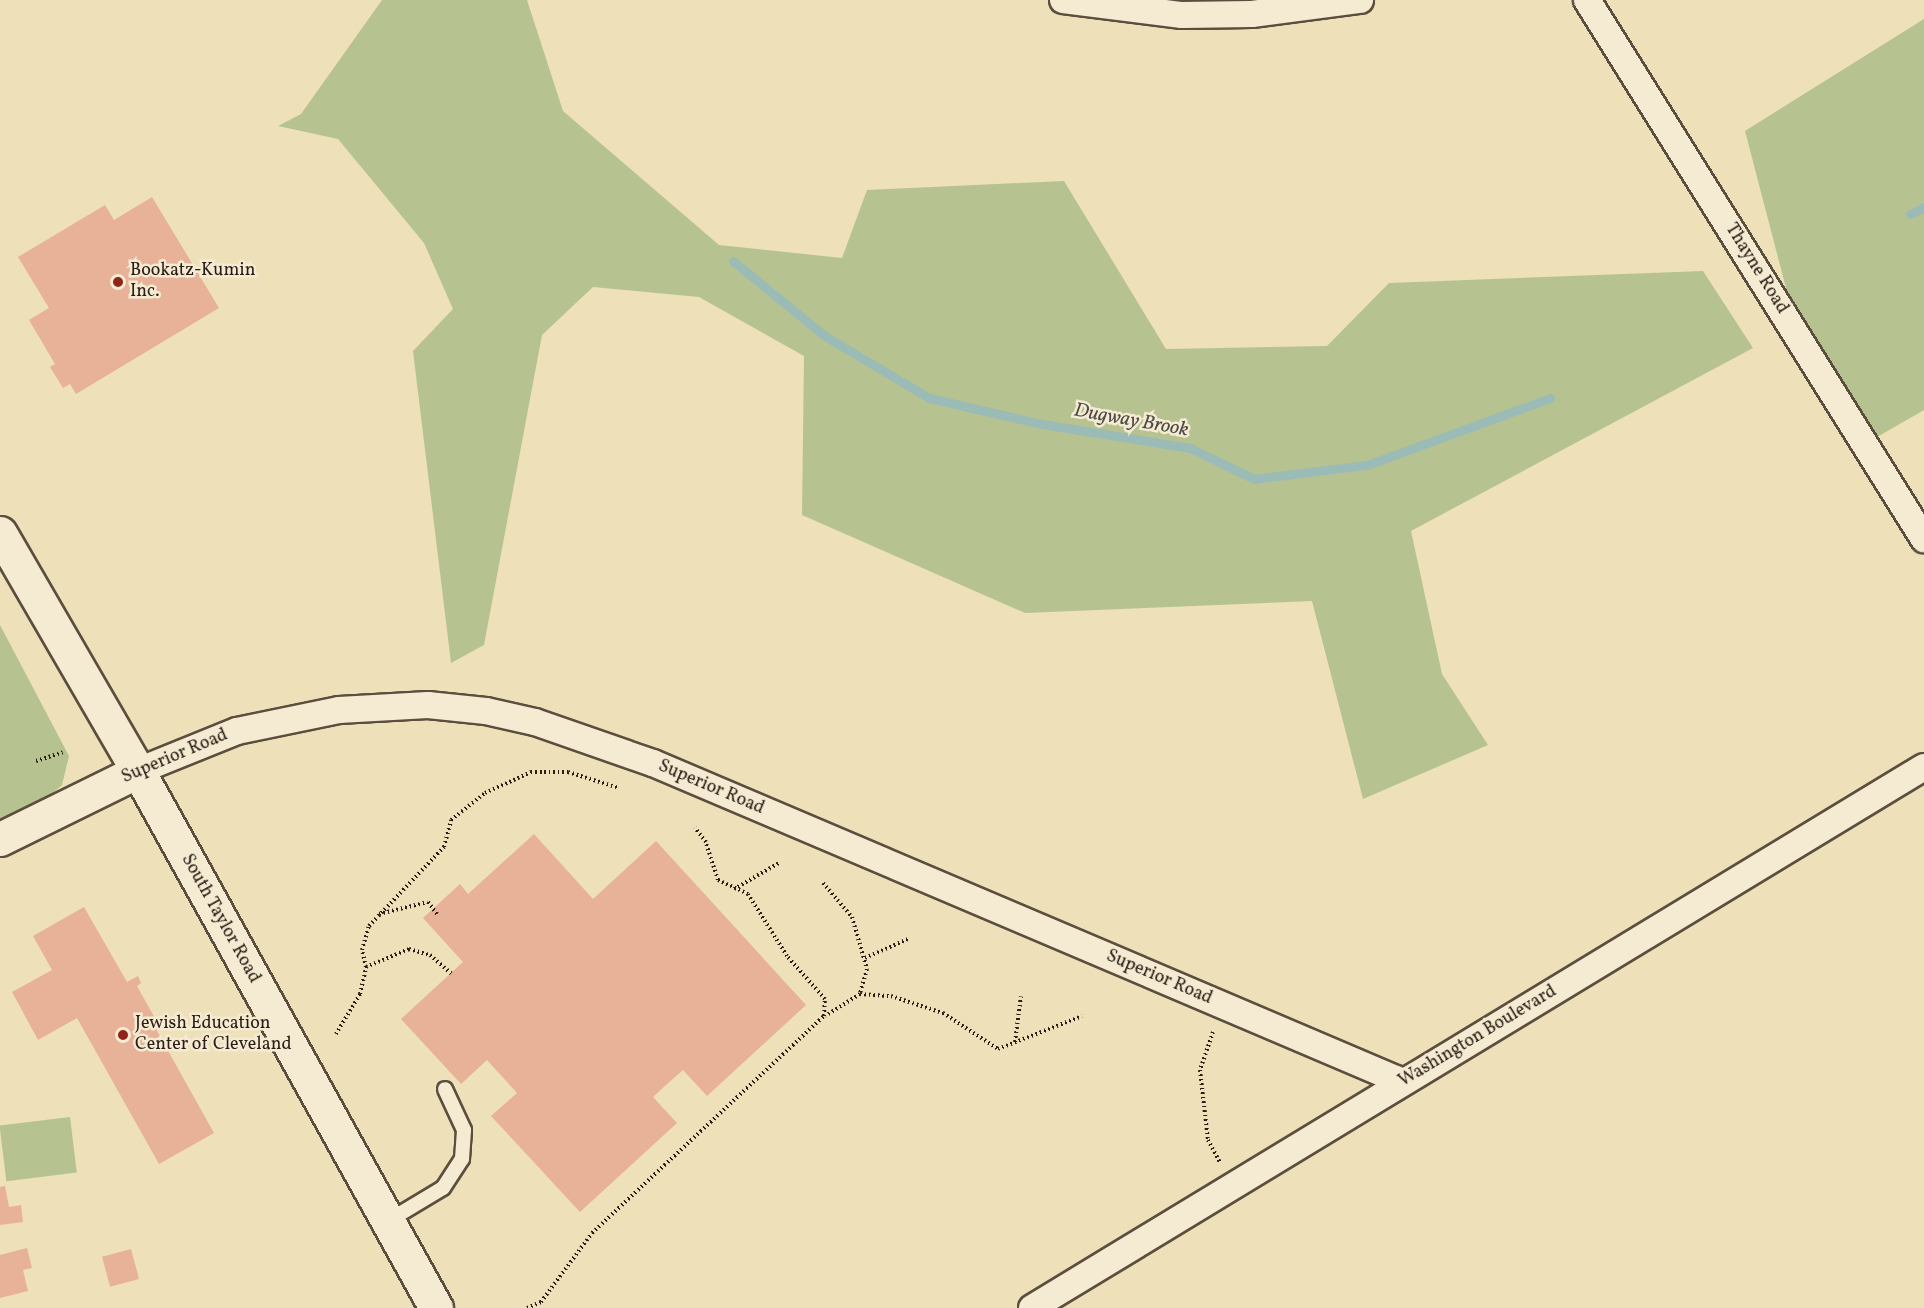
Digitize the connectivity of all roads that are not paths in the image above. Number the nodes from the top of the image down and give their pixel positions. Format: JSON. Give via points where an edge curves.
{"nodes":[{"id":1,"x":1063,"y":0,"type":"edge"},
{"id":2,"x":1360,"y":0,"type":"edge"},
{"id":3,"x":1587,"y":0,"type":"edge"},
{"id":4,"x":0,"y":533,"type":"edge"},
{"id":5,"x":1924,"y":539,"type":"edge"},
{"id":6,"x":1924,"y":767,"type":"edge"},
{"id":7,"x":138,"y":771,"type":"junction"},
{"id":8,"x":0,"y":839,"type":"edge"},
{"id":9,"x":1403,"y":1082,"type":"junction"},
{"id":10,"x":445,"y":1089,"type":"dead end"},
{"id":11,"x":388,"y":1221,"type":"junction"},
{"id":12,"x":436,"y":1308,"type":"edge"},
{"id":13,"x":1032,"y":1308,"type":"edge"}],
"edges":[{"from":1,"to":2,"type":"street","via":[[1182,15],[1252,14]]},
{"from":3,"to":5,"type":"street","name":"Thayne Road"},
{"from":4,"to":7,"type":"main road","name":"South Taylor Road"},
{"from":6,"to":9,"type":"street","name":"Washington Boulevard"},
{"from":7,"to":8,"type":"main road","name":"Superior Road"},
{"from":7,"to":9,"type":"street","name":"Superior Road","via":[[237,731],[339,710],[428,705],[535,722],[653,763]]},
{"from":7,"to":11,"type":"main road","name":"South Taylor Road"},
{"from":9,"to":13,"type":"street","name":"Washington Boulevard"},
{"from":10,"to":11,"type":"lane","via":[[464,1130],[462,1159],[442,1188]]},
{"from":11,"to":12,"type":"main road","name":"South Taylor Road"}]}
